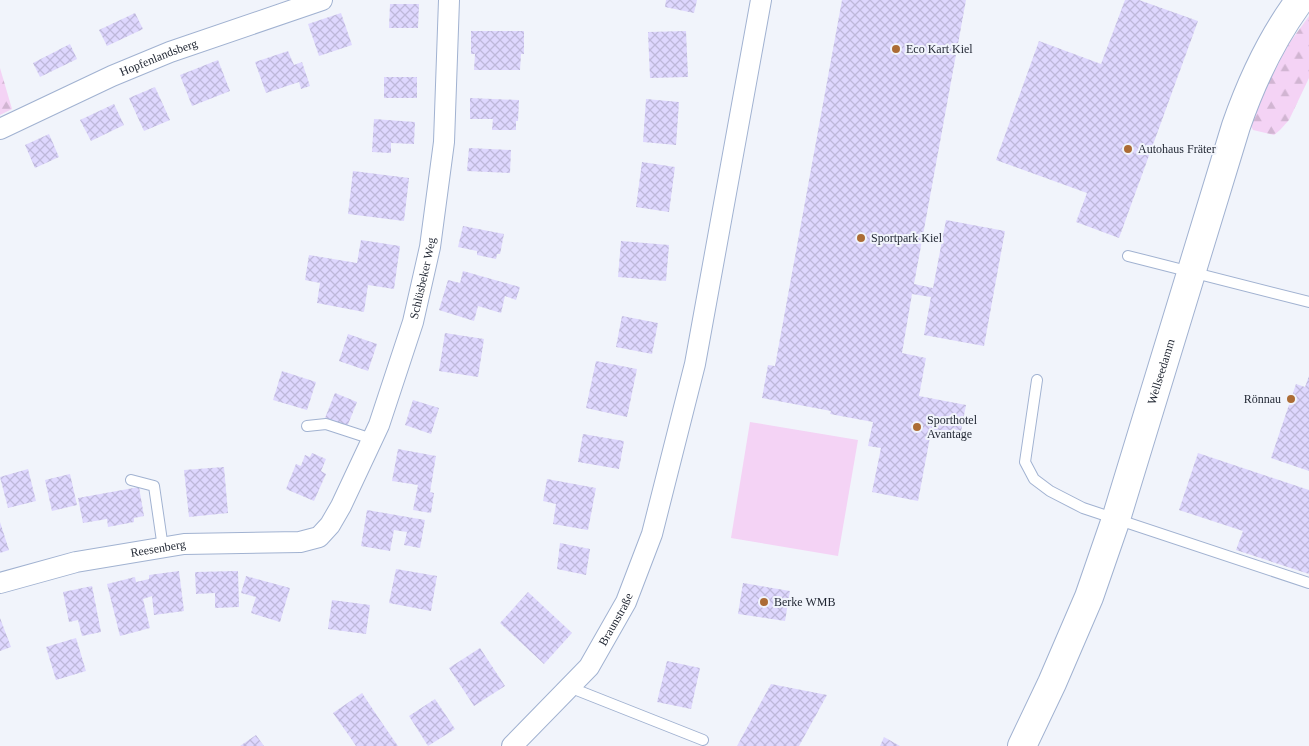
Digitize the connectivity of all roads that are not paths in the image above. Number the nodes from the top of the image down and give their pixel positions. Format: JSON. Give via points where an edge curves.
{"nodes":[{"id":1,"x":322,"y":0,"type":"edge"},
{"id":2,"x":449,"y":0,"type":"edge"},
{"id":3,"x":761,"y":0,"type":"edge"},
{"id":4,"x":1292,"y":3,"type":"edge"},
{"id":5,"x":0,"y":129,"type":"edge"},
{"id":6,"x":1128,"y":256,"type":"dead end"},
{"id":7,"x":1192,"y":271,"type":"junction"},
{"id":8,"x":1309,"y":302,"type":"edge"},
{"id":9,"x":1037,"y":380,"type":"dead end"},
{"id":10,"x":307,"y":426,"type":"dead end"},
{"id":11,"x":372,"y":439,"type":"junction"},
{"id":12,"x":131,"y":480,"type":"dead end"},
{"id":13,"x":1116,"y":520,"type":"junction"},
{"id":14,"x":319,"y":537,"type":"joint"},
{"id":15,"x":162,"y":548,"type":"junction"},
{"id":16,"x":1309,"y":583,"type":"edge"},
{"id":17,"x":0,"y":584,"type":"edge"},
{"id":18,"x":569,"y":687,"type":"junction"},
{"id":19,"x":703,"y":740,"type":"dead end"},
{"id":20,"x":512,"y":746,"type":"edge"},
{"id":21,"x":1022,"y":746,"type":"edge"}],
"edges":[{"from":1,"to":5,"type":"street","name":"Hopfenlandsberg","via":[[170,52]]},
{"from":2,"to":11,"type":"street","name":"Schlüsbeker Weg","via":[[444,142],[430,247],[413,322]]},
{"from":3,"to":18,"type":"street","name":"Braunstraße","via":[[695,364],[652,534],[626,602],[590,667]]},
{"from":4,"to":7,"type":"main road","name":"Wellseedamm","via":[[1246,98]]},
{"from":6,"to":7,"type":"lane"},
{"from":7,"to":8,"type":"lane"},
{"from":7,"to":13,"type":"main road","name":"Wellseedamm"},
{"from":9,"to":13,"type":"lane","via":[[1025,462],[1034,479],[1083,508]]},
{"from":10,"to":11,"type":"lane","via":[[326,424]]},
{"from":11,"to":14,"type":"street","name":"Schlüsbeker Weg","via":[[341,506]]},
{"from":12,"to":15,"type":"lane","via":[[154,486]]},
{"from":13,"to":16,"type":"lane"},
{"from":13,"to":21,"type":"main road","name":"Wellseedamm","via":[[1089,597]]},
{"from":14,"to":15,"type":"street","name":"Reesenberg","via":[[300,542],[184,544]]},
{"from":15,"to":17,"type":"street","name":"Reesenberg","via":[[76,562]]},
{"from":18,"to":19,"type":"lane"},
{"from":18,"to":20,"type":"street","name":"Braunstraße"}]}
